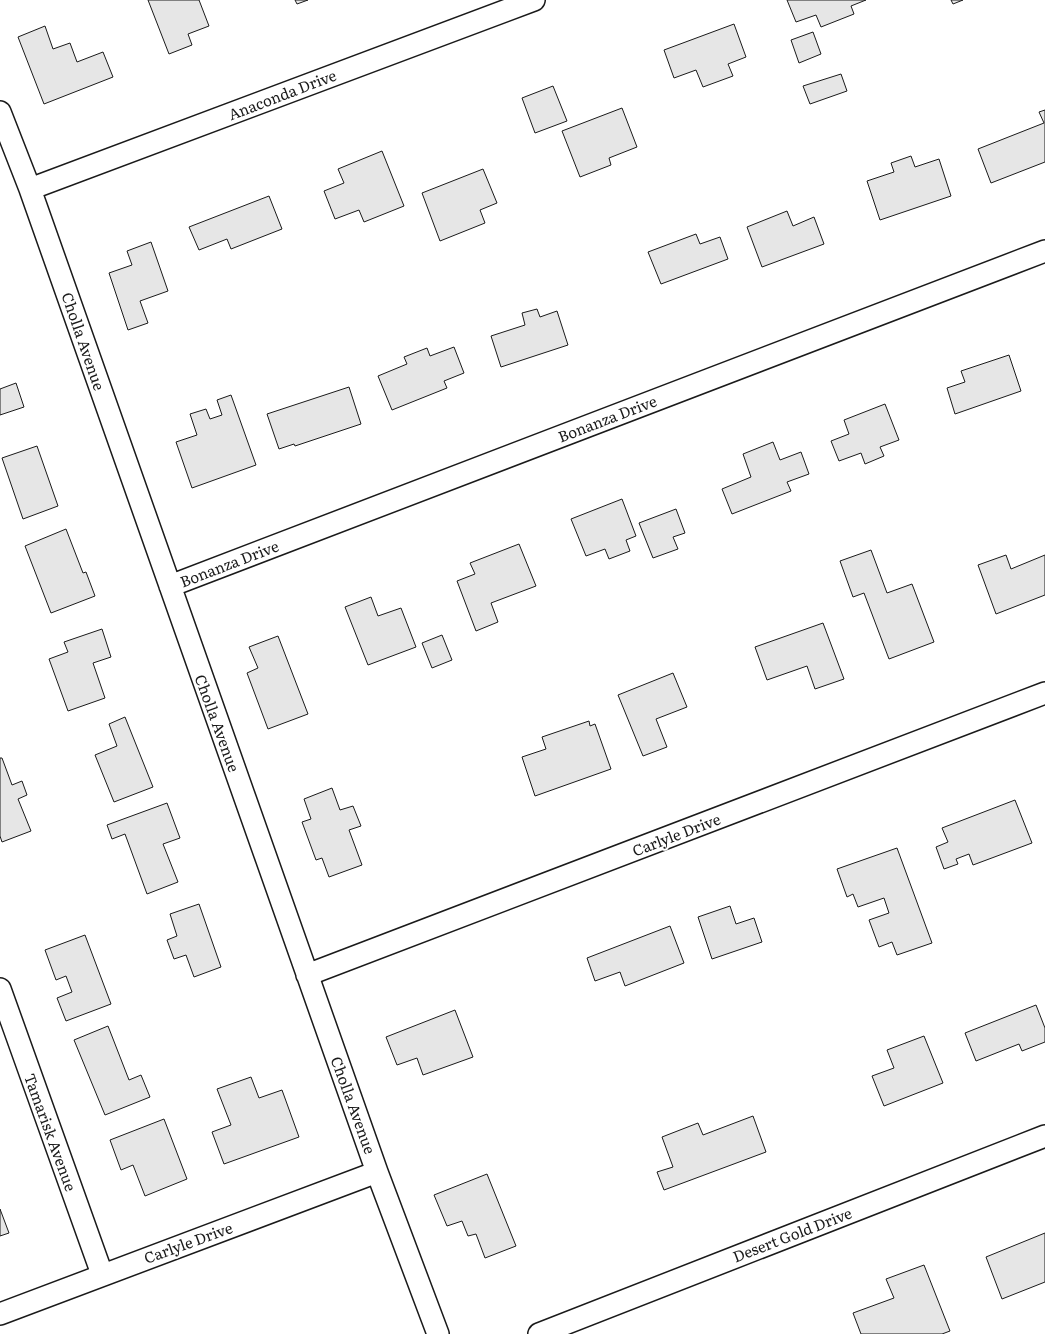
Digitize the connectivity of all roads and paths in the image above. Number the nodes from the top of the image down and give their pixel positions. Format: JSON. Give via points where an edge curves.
{"nodes":[{"id":1,"x":534,"y":0,"type":"edge"},
{"id":2,"x":0,"y":112,"type":"edge"},
{"id":3,"x":30,"y":189,"type":"junction"},
{"id":4,"x":1045,"y":251,"type":"edge"},
{"id":5,"x":170,"y":586,"type":"junction"},
{"id":6,"x":1045,"y":693,"type":"edge"},
{"id":7,"x":307,"y":975,"type":"junction"},
{"id":8,"x":2,"y":999,"type":"edge"},
{"id":9,"x":1045,"y":1136,"type":"edge"},
{"id":10,"x":377,"y":1172,"type":"junction"},
{"id":11,"x":102,"y":1274,"type":"junction"},
{"id":12,"x":0,"y":1314,"type":"edge"},
{"id":13,"x":438,"y":1334,"type":"edge"},
{"id":14,"x":539,"y":1334,"type":"edge"}],
"edges":[{"from":1,"to":3,"type":"street","name":"Anaconda Drive"},
{"from":2,"to":3,"type":"street","name":"Cholla Avenue"},
{"from":3,"to":5,"type":"street","name":"Cholla Avenue"},
{"from":4,"to":5,"type":"street","name":"Bonanza Drive"},
{"from":5,"to":7,"type":"street","name":"Cholla Avenue"},
{"from":6,"to":7,"type":"street","name":"Carlyle Drive"},
{"from":7,"to":10,"type":"street","name":"Cholla Avenue"},
{"from":8,"to":11,"type":"street","name":"Tamarisk Avenue"},
{"from":9,"to":14,"type":"street","name":"Desert Gold Drive"},
{"from":10,"to":11,"type":"street","name":"Carlyle Drive"},
{"from":10,"to":13,"type":"street","name":"Cholla Avenue"},
{"from":11,"to":12,"type":"street","name":"Carlyle Drive"}]}
